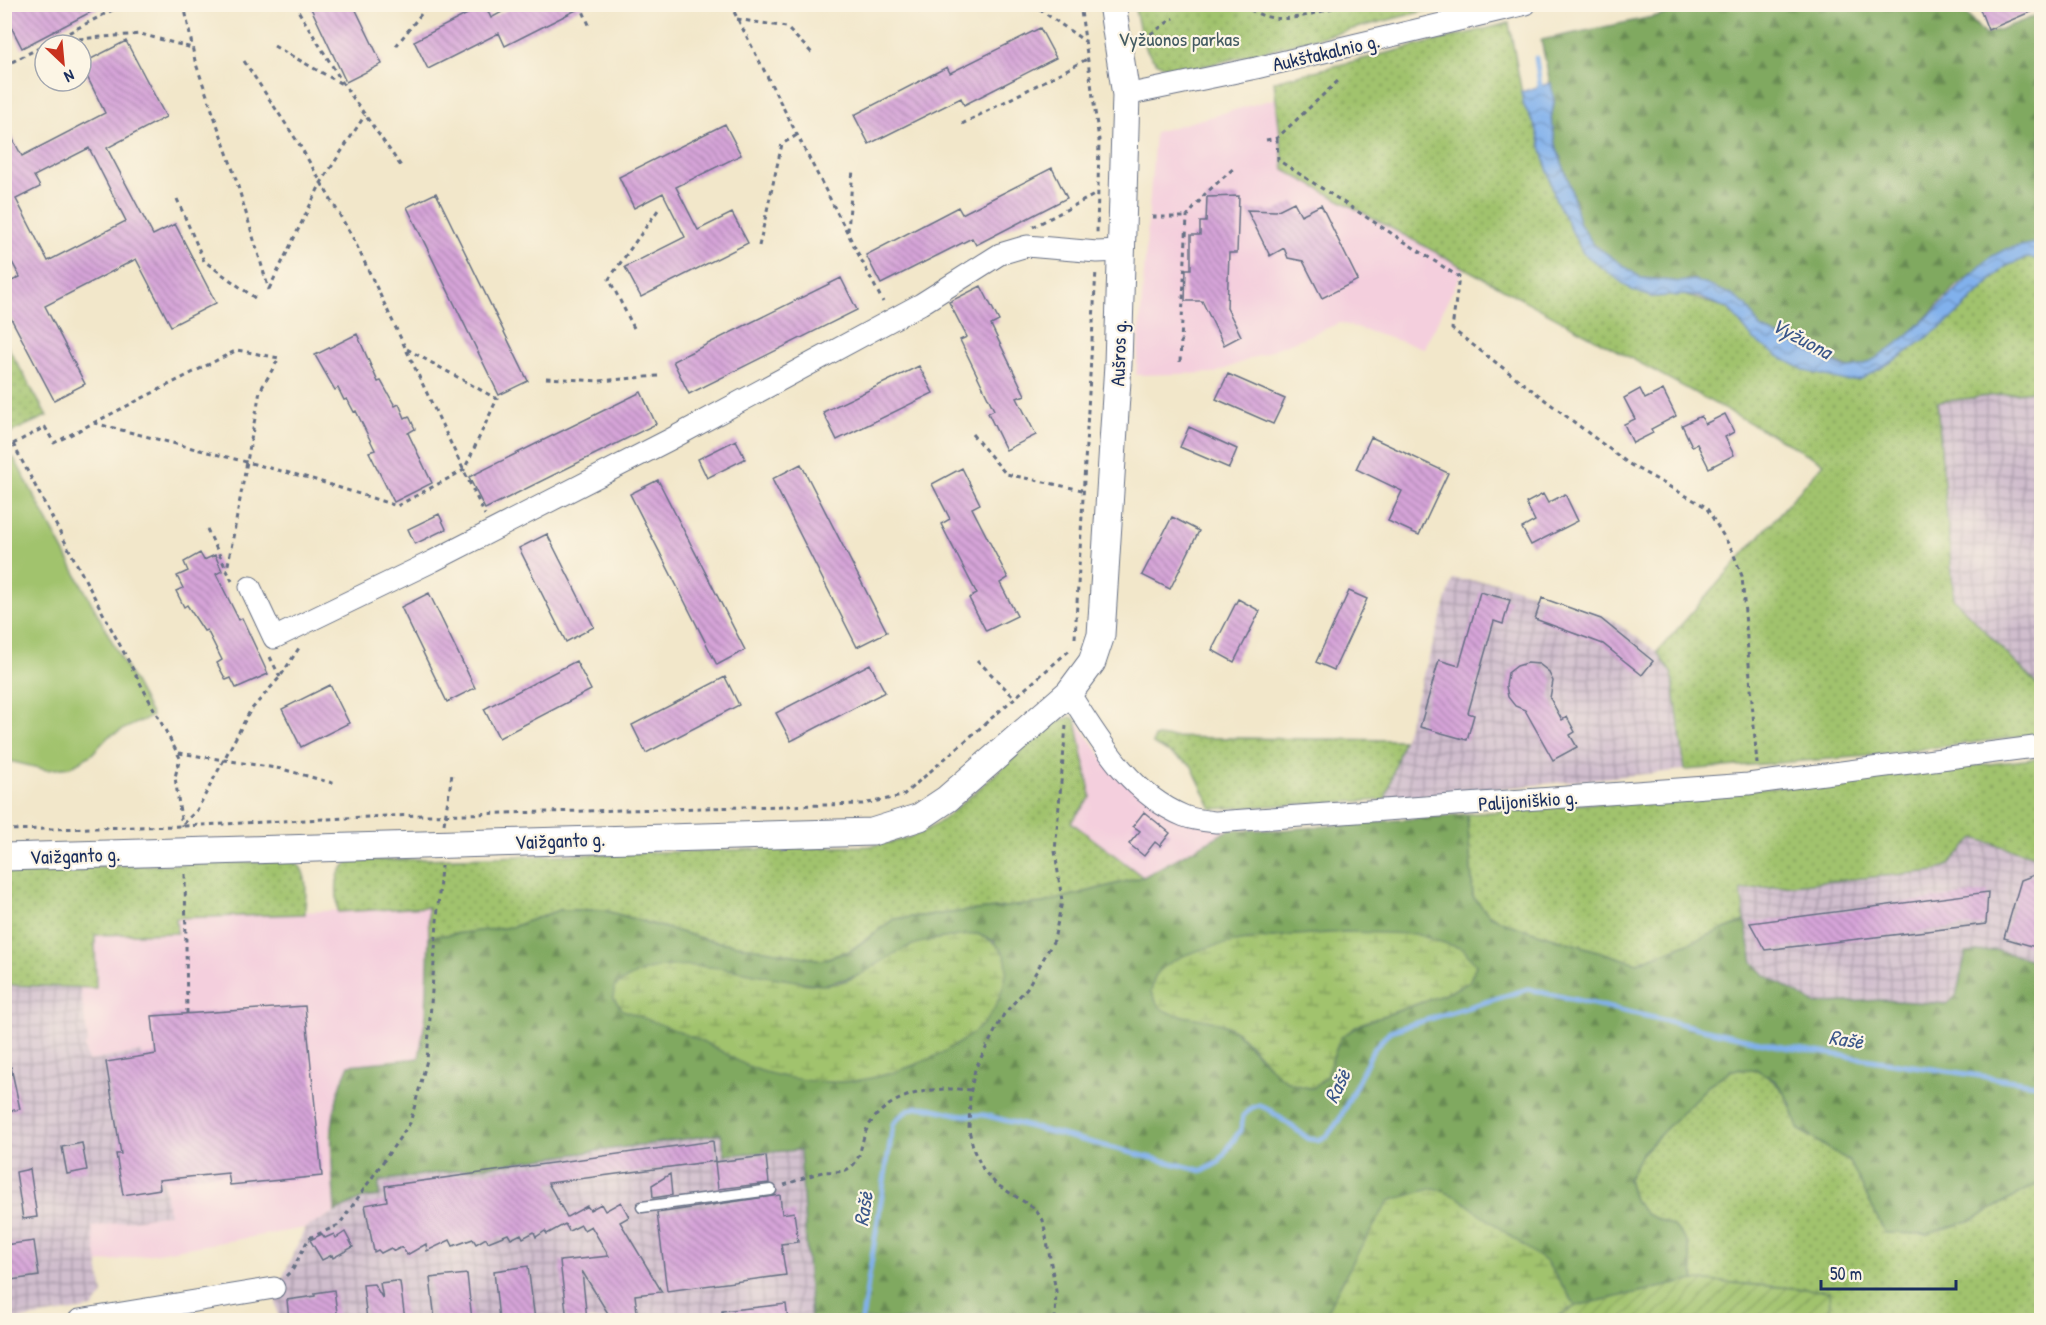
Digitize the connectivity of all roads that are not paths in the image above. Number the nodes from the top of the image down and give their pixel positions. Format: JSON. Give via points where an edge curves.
{"nodes":[{"id":1,"x":1112,"y":4,"type":"edge"},
{"id":2,"x":1526,"y":4,"type":"edge"},
{"id":3,"x":1126,"y":96,"type":"junction"},
{"id":4,"x":1109,"y":251,"type":"junction"},
{"id":5,"x":250,"y":587,"type":"dead end"},
{"id":6,"x":1069,"y":693,"type":"junction"},
{"id":7,"x":2042,"y":746,"type":"edge"},
{"id":8,"x":4,"y":857,"type":"edge"},
{"id":9,"x":771,"y":1190,"type":"road end"},
{"id":10,"x":642,"y":1207,"type":"dead end"},
{"id":11,"x":274,"y":1288,"type":"road end"},
{"id":12,"x":79,"y":1320,"type":"edge"}],
"edges":[{"from":1,"to":3,"type":"street","name":"Aušros g."},
{"from":2,"to":3,"type":"street","name":"Aukštakalnio g."},
{"from":3,"to":4,"type":"street","name":"Aušros g."},
{"from":4,"to":5,"type":"street","via":[[1026,246],[1000,254],[892,319],[669,440],[274,638]]},
{"from":4,"to":6,"type":"street","name":"Aušros g.","via":[[1118,364],[1101,635],[1092,662]]},
{"from":6,"to":7,"type":"street","name":"Palijoniškio g.","via":[[1127,777],[1149,797],[1186,817],[1216,822],[1748,784]]},
{"from":6,"to":8,"type":"street","name":"Vaižganto g.","via":[[946,799],[920,817],[872,832],[443,843],[184,838]]},
{"from":9,"to":10,"type":"lane"},
{"from":11,"to":12,"type":"street"}]}
